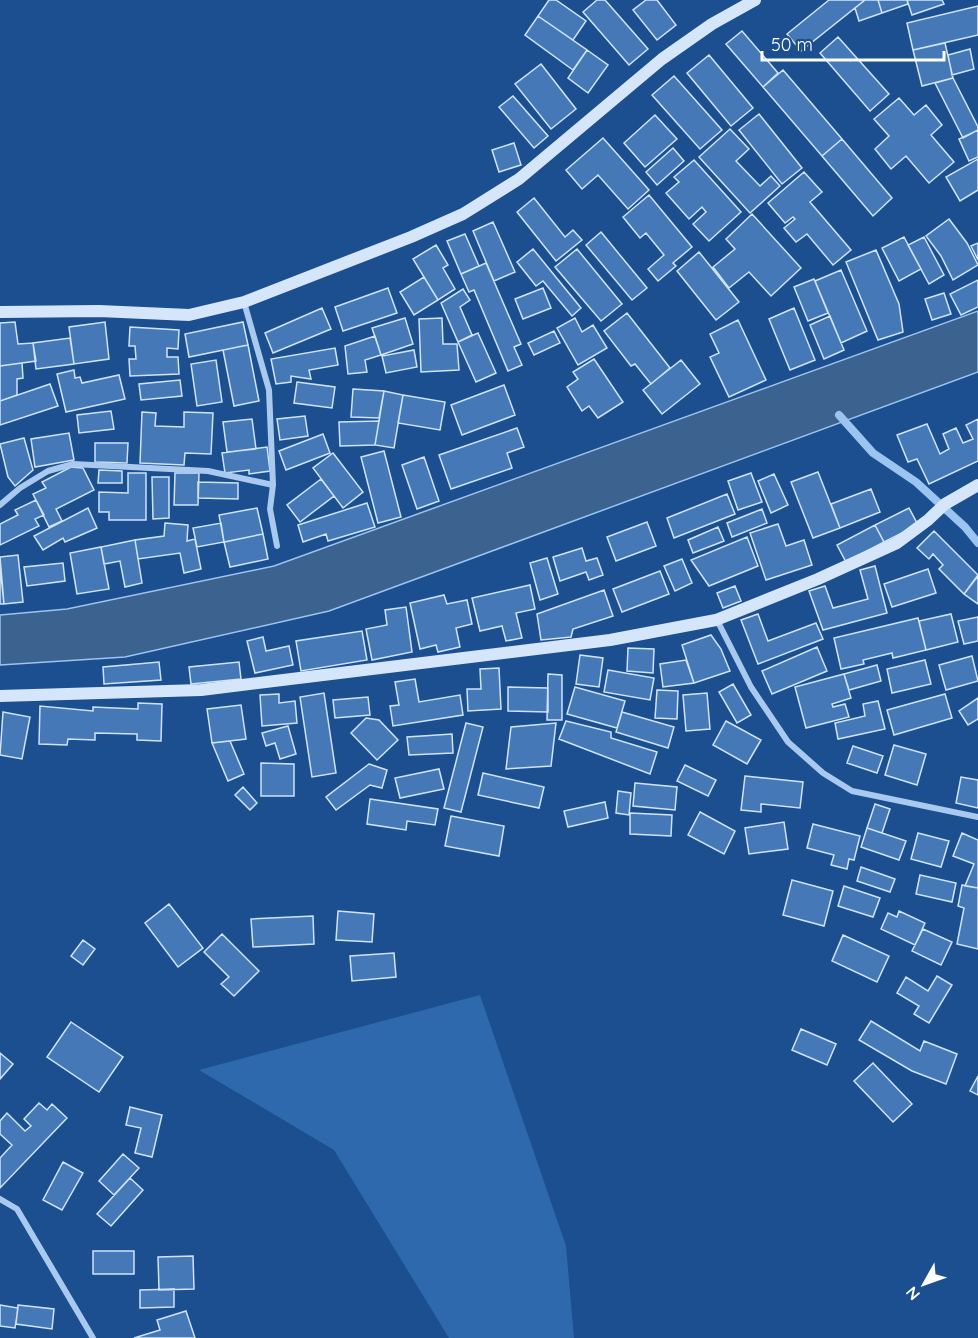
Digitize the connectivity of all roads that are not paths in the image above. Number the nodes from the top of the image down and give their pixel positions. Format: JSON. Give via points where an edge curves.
{"nodes":[{"id":1,"x":755,"y":0,"type":"edge"},
{"id":2,"x":244,"y":302,"type":"junction"},
{"id":3,"x":0,"y":312,"type":"edge"},
{"id":4,"x":273,"y":485,"type":"junction"},
{"id":5,"x":978,"y":485,"type":"edge"},
{"id":6,"x":0,"y":505,"type":"edge"},
{"id":7,"x":277,"y":546,"type":"dead end"},
{"id":8,"x":716,"y":620,"type":"junction"},
{"id":9,"x":0,"y":696,"type":"edge"},
{"id":10,"x":978,"y":817,"type":"edge"},
{"id":11,"x":0,"y":1199,"type":"edge"},
{"id":12,"x":93,"y":1338,"type":"edge"}],
"edges":[{"from":1,"to":2,"type":"street","via":[[662,59],[551,154],[491,198],[411,237]]},
{"from":2,"to":3,"type":"street","via":[[189,315]]},
{"from":2,"to":4,"type":"street","via":[[269,390]]},
{"from":4,"to":6,"type":"street","via":[[208,471],[73,464],[48,471]]},
{"from":4,"to":7,"type":"street","via":[[270,509]]},
{"from":5,"to":8,"type":"street","via":[[945,504],[887,548]]},
{"from":8,"to":9,"type":"street","via":[[610,640],[201,690]]},
{"from":8,"to":10,"type":"street","via":[[751,687],[788,742],[823,773],[852,791]]},
{"from":11,"to":12,"type":"street","via":[[17,1209]]}]}
